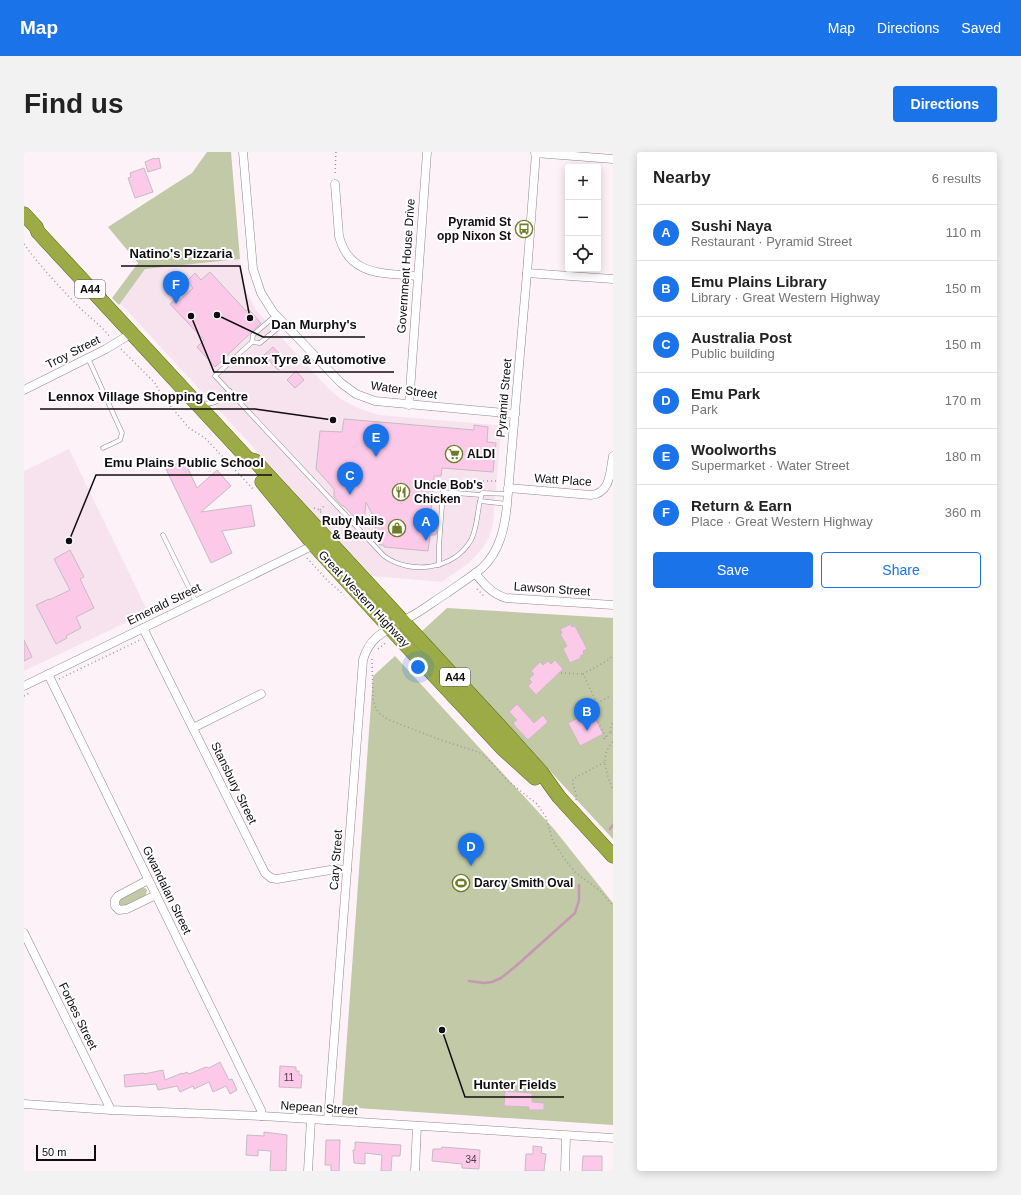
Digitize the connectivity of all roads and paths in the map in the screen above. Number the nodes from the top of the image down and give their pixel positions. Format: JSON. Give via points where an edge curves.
{"nodes":[{"id":1,"x":243,"y":152,"type":"edge"},
{"id":2,"x":336,"y":152,"type":"edge"},
{"id":3,"x":427,"y":152,"type":"edge"},
{"id":4,"x":535,"y":153,"type":"edge"},
{"id":5,"x":613,"y":159,"type":"edge"},
{"id":6,"x":335,"y":173,"type":"dead end"},
{"id":7,"x":335,"y":184,"type":"dead end"},
{"id":8,"x":24,"y":214,"type":"edge"},
{"id":9,"x":24,"y":222,"type":"edge"},
{"id":10,"x":38,"y":232,"type":"junction"},
{"id":11,"x":24,"y":244,"type":"edge"},
{"id":12,"x":527,"y":273,"type":"junction"},
{"id":13,"x":417,"y":276,"type":"junction"},
{"id":14,"x":613,"y":279,"type":"edge"},
{"id":15,"x":276,"y":315,"type":"junction"},
{"id":16,"x":284,"y":323,"type":"junction"},
{"id":17,"x":132,"y":334,"type":"junction"},
{"id":18,"x":110,"y":338,"type":"dead end"},
{"id":19,"x":252,"y":342,"type":"junction"},
{"id":20,"x":124,"y":351,"type":"dead end"},
{"id":21,"x":88,"y":358,"type":"junction"},
{"id":22,"x":24,"y":390,"type":"edge"},
{"id":23,"x":230,"y":391,"type":"junction"},
{"id":24,"x":195,"y":401,"type":"junction"},
{"id":25,"x":409,"y":405,"type":"junction"},
{"id":26,"x":515,"y":414,"type":"junction"},
{"id":27,"x":103,"y":448,"type":"dead end"},
{"id":28,"x":613,"y":456,"type":"edge"},
{"id":29,"x":248,"y":459,"type":"junction"},
{"id":30,"x":482,"y":481,"type":"dead end"},
{"id":31,"x":499,"y":481,"type":"dead end"},
{"id":32,"x":508,"y":491,"type":"junction"},
{"id":33,"x":257,"y":493,"type":"dead end"},
{"id":34,"x":482,"y":494,"type":"junction"},
{"id":35,"x":480,"y":501,"type":"junction"},
{"id":36,"x":507,"y":504,"type":"junction"},
{"id":37,"x":324,"y":506,"type":"dead end"},
{"id":38,"x":320,"y":510,"type":"dead end"},
{"id":39,"x":163,"y":535,"type":"dead end"},
{"id":40,"x":314,"y":545,"type":"junction"},
{"id":41,"x":307,"y":558,"type":"dead end"},
{"id":42,"x":439,"y":565,"type":"junction"},
{"id":43,"x":475,"y":573,"type":"junction"},
{"id":44,"x":345,"y":596,"type":"dead end"},
{"id":45,"x":196,"y":602,"type":"junction"},
{"id":46,"x":613,"y":605,"type":"edge"},
{"id":47,"x":403,"y":621,"type":"junction"},
{"id":48,"x":143,"y":628,"type":"junction"},
{"id":49,"x":389,"y":633,"type":"junction"},
{"id":50,"x":141,"y":639,"type":"dead end"},
{"id":51,"x":375,"y":652,"type":"dead end"},
{"id":52,"x":613,"y":656,"type":"edge"},
{"id":53,"x":373,"y":657,"type":"dead end"},
{"id":54,"x":561,"y":673,"type":"dead end"},
{"id":55,"x":48,"y":674,"type":"junction"},
{"id":56,"x":583,"y":674,"type":"junction"},
{"id":57,"x":57,"y":680,"type":"dead end"},
{"id":58,"x":24,"y":686,"type":"edge"},
{"id":59,"x":262,"y":694,"type":"dead end"},
{"id":60,"x":610,"y":697,"type":"dead end"},
{"id":61,"x":597,"y":703,"type":"junction"},
{"id":62,"x":613,"y":722,"type":"edge"},
{"id":63,"x":193,"y":728,"type":"junction"},
{"id":64,"x":612,"y":732,"type":"edge"},
{"id":65,"x":613,"y":742,"type":"edge"},
{"id":66,"x":605,"y":762,"type":"junction"},
{"id":67,"x":613,"y":790,"type":"edge"},
{"id":68,"x":559,"y":797,"type":"junction"},
{"id":69,"x":576,"y":800,"type":"dead end"},
{"id":70,"x":613,"y":856,"type":"edge"},
{"id":71,"x":347,"y":870,"type":"junction"},
{"id":72,"x":148,"y":880,"type":"junction"},
{"id":73,"x":156,"y":895,"type":"junction"},
{"id":74,"x":613,"y":906,"type":"edge"},
{"id":75,"x":24,"y":933,"type":"edge"},
{"id":76,"x":24,"y":1104,"type":"edge"},
{"id":77,"x":111,"y":1110,"type":"junction"},
{"id":78,"x":262,"y":1116,"type":"junction"},
{"id":79,"x":311,"y":1119,"type":"junction"},
{"id":80,"x":328,"y":1120,"type":"junction"},
{"id":81,"x":417,"y":1126,"type":"junction"},
{"id":82,"x":566,"y":1136,"type":"junction"},
{"id":83,"x":613,"y":1138,"type":"edge"},
{"id":84,"x":308,"y":1171,"type":"edge"},
{"id":85,"x":415,"y":1171,"type":"edge"},
{"id":86,"x":565,"y":1171,"type":"edge"}],
"edges":[{"from":1,"to":15,"type":"street","name":"Water Street","via":[[253,269],[260,293]]},
{"from":2,"to":6,"type":"path"},
{"from":3,"to":13,"type":"street","name":"Government House Drive"},
{"from":4,"to":5,"type":"street"},
{"from":4,"to":12,"type":"street","name":"Pyramid Street"},
{"from":7,"to":13,"type":"street","via":[[339,236],[349,258],[372,272]]},
{"from":8,"to":10,"type":"highway","name":"Great Western Highway","number":"A44"},
{"from":9,"to":10,"type":"highway","name":"Great Western Highway","number":"A44"},
{"from":10,"to":17,"type":"highway","name":"Great Western Highway","number":"A44"},
{"from":11,"to":18,"type":"path","via":[[38,263]]},
{"from":12,"to":14,"type":"street"},
{"from":12,"to":26,"type":"street","name":"Pyramid Street"},
{"from":13,"to":25,"type":"street","name":"Government House Drive"},
{"from":15,"to":16,"type":"street","name":"Water Street"},
{"from":15,"to":19,"type":"lane","via":[[253,335]]},
{"from":16,"to":19,"type":"lane","via":[[260,343]]},
{"from":16,"to":25,"type":"street","name":"Water Street","via":[[348,389],[375,401]]},
{"from":17,"to":21,"type":"street","name":"Troy Street"},
{"from":17,"to":24,"type":"highway","name":"Great Western Highway","number":"A44"},
{"from":19,"to":23,"type":"lane","via":[[215,376]]},
{"from":20,"to":33,"type":"path","via":[[155,383],[162,396],[189,428],[205,438]]},
{"from":21,"to":22,"type":"street","name":"Troy Street"},
{"from":21,"to":27,"type":"lane","via":[[122,433],[120,440]]},
{"from":23,"to":24,"type":"lane","via":[[212,404]]},
{"from":23,"to":42,"type":"lane","via":[[384,556],[409,566]]},
{"from":24,"to":29,"type":"highway","name":"Great Western Highway","number":"A44"},
{"from":25,"to":26,"type":"street","name":"Water Street"},
{"from":26,"to":32,"type":"street","name":"Pyramid Street"},
{"from":28,"to":32,"type":"street","name":"Watt Place","via":[[607,486],[598,494]]},
{"from":29,"to":40,"type":"highway","name":"Great Western Highway","number":"A44","via":[[249,466]]},
{"from":29,"to":47,"type":"highway","name":"Great Western Highway","number":"A44","via":[[255,461]]},
{"from":30,"to":31,"type":"path"},
{"from":32,"to":34,"type":"lane"},
{"from":32,"to":36,"type":"street","name":"Pyramid Street"},
{"from":34,"to":35,"type":"lane"},
{"from":34,"to":42,"type":"lane","via":[[443,492]]},
{"from":35,"to":36,"type":"lane"},
{"from":35,"to":42,"type":"lane","via":[[472,537],[467,546],[453,559]]},
{"from":36,"to":43,"type":"street","name":"Pyramid Street","via":[[504,526],[497,547],[485,565]]},
{"from":37,"to":38,"type":"path"},
{"from":39,"to":45,"type":"lane"},
{"from":40,"to":45,"type":"street","name":"Emerald Street"},
{"from":40,"to":49,"type":"highway","name":"Great Western Highway","number":"A44"},
{"from":41,"to":44,"type":"path"},
{"from":43,"to":46,"type":"street","name":"Lawson Street","via":[[490,590],[506,598]]},
{"from":43,"to":47,"type":"street","name":"Pyramid Street"},
{"from":45,"to":48,"type":"street","name":"Emerald Street"},
{"from":47,"to":49,"type":"street","name":"Cary Street"},
{"from":47,"to":68,"type":"highway","name":"Great Western Highway","number":"A44","via":[[541,772]]},
{"from":48,"to":55,"type":"street","name":"Emerald Street"},
{"from":48,"to":63,"type":"street","name":"Stansbury Street"},
{"from":49,"to":51,"type":"path","via":[[387,642]]},
{"from":49,"to":68,"type":"highway","name":"Great Western Highway","number":"A44","via":[[502,748]]},
{"from":49,"to":71,"type":"street","name":"Cary Street","via":[[378,635],[369,645],[363,660]]},
{"from":50,"to":57,"type":"path"},
{"from":52,"to":56,"type":"path"},
{"from":53,"to":74,"type":"path","via":[[373,699],[380,714],[387,719],[486,757],[508,781],[537,804],[546,817],[553,842],[567,862]]},
{"from":54,"to":56,"type":"path"},
{"from":55,"to":58,"type":"street","name":"Emerald Street"},
{"from":55,"to":72,"type":"street","name":"Gwandalan Street"},
{"from":56,"to":61,"type":"path"},
{"from":59,"to":63,"type":"street"},
{"from":60,"to":61,"type":"path"},
{"from":61,"to":64,"type":"path","via":[[594,704],[592,711],[605,738]]},
{"from":62,"to":64,"type":"path"},
{"from":63,"to":71,"type":"street","name":"Stansbury Street","via":[[262,869],[268,876],[277,879]]},
{"from":65,"to":66,"type":"path","via":[[609,746]]},
{"from":66,"to":67,"type":"path","via":[[606,774]]},
{"from":66,"to":69,"type":"path","via":[[573,779]]},
{"from":68,"to":70,"type":"highway","name":"Great Western Highway","number":"A44"},
{"from":71,"to":80,"type":"street","name":"Cary Street"},
{"from":72,"to":73,"type":"street","name":"Gwandalan Street"},
{"from":72,"to":73,"type":"street","via":[[118,896],[114,900],[115,906],[119,910],[125,910]]},
{"from":73,"to":78,"type":"street","name":"Gwandalan Street"},
{"from":75,"to":77,"type":"street","name":"Forbes Street"},
{"from":76,"to":77,"type":"street","name":"Nepean Street"},
{"from":77,"to":78,"type":"street","name":"Nepean Street"},
{"from":78,"to":79,"type":"street","name":"Nepean Street"},
{"from":79,"to":80,"type":"street","name":"Nepean Street"},
{"from":79,"to":84,"type":"street"},
{"from":80,"to":81,"type":"street","name":"Nepean Street"},
{"from":81,"to":82,"type":"street","name":"Nepean Street"},
{"from":81,"to":85,"type":"street"},
{"from":82,"to":83,"type":"street","name":"Nepean Street"},
{"from":82,"to":86,"type":"street"}]}
